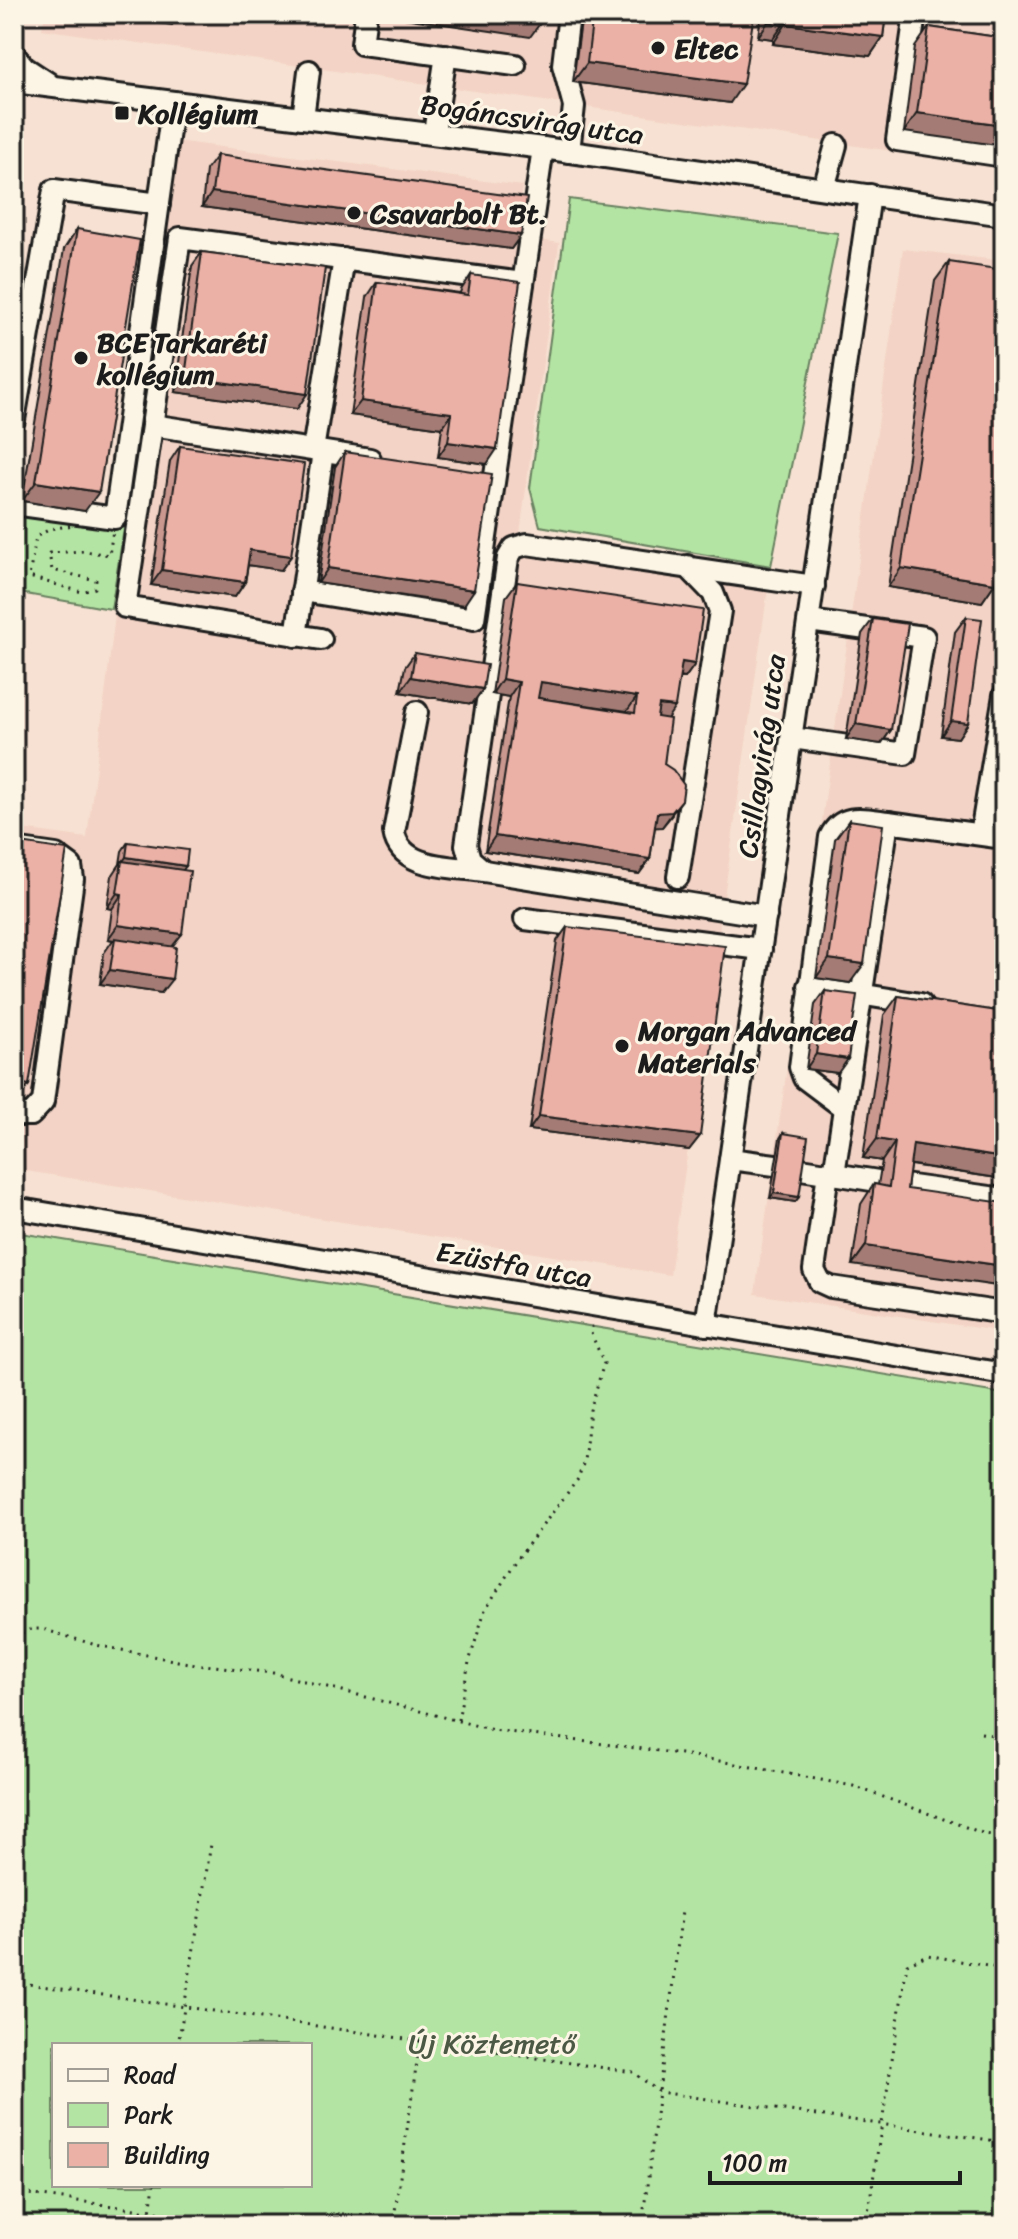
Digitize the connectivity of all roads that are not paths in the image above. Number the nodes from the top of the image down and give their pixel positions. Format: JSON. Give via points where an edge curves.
{"nodes":[{"id":1,"x":366,"y":14,"type":"edge"},
{"id":2,"x":569,"y":14,"type":"edge"},
{"id":3,"x":919,"y":23,"type":"edge"},
{"id":4,"x":14,"y":55,"type":"edge"},
{"id":5,"x":446,"y":55,"type":"junction"},
{"id":6,"x":515,"y":65,"type":"dead end"},
{"id":7,"x":309,"y":71,"type":"dead end"},
{"id":8,"x":14,"y":82,"type":"edge"},
{"id":9,"x":51,"y":85,"type":"junction"},
{"id":10,"x":173,"y":102,"type":"junction"},
{"id":11,"x":303,"y":118,"type":"junction"},
{"id":12,"x":434,"y":133,"type":"junction"},
{"id":13,"x":836,"y":145,"type":"dead end"},
{"id":14,"x":543,"y":148,"type":"junction"},
{"id":15,"x":569,"y":152,"type":"junction"},
{"id":16,"x":1004,"y":156,"type":"edge"},
{"id":17,"x":824,"y":188,"type":"junction"},
{"id":18,"x":870,"y":195,"type":"junction"},
{"id":19,"x":159,"y":204,"type":"junction"},
{"id":20,"x":1004,"y":215,"type":"edge"},
{"id":21,"x":344,"y":259,"type":"junction"},
{"id":22,"x":523,"y":283,"type":"junction"},
{"id":23,"x":14,"y":420,"type":"edge"},
{"id":24,"x":152,"y":425,"type":"junction"},
{"id":25,"x":318,"y":451,"type":"junction"},
{"id":26,"x":385,"y":462,"type":"edge"},
{"id":27,"x":14,"y":504,"type":"edge"},
{"id":28,"x":687,"y":566,"type":"junction"},
{"id":29,"x":814,"y":586,"type":"junction"},
{"id":30,"x":302,"y":591,"type":"junction"},
{"id":31,"x":809,"y":621,"type":"junction"},
{"id":32,"x":296,"y":636,"type":"junction"},
{"id":33,"x":321,"y":639,"type":"dead end"},
{"id":34,"x":1004,"y":695,"type":"edge"},
{"id":35,"x":417,"y":712,"type":"dead end"},
{"id":36,"x":1002,"y":725,"type":"edge"},
{"id":37,"x":792,"y":738,"type":"junction"},
{"id":38,"x":888,"y":822,"type":"junction"},
{"id":39,"x":981,"y":834,"type":"junction"},
{"id":40,"x":1004,"y":838,"type":"edge"},
{"id":41,"x":14,"y":849,"type":"edge"},
{"id":42,"x":484,"y":871,"type":"junction"},
{"id":43,"x":678,"y":877,"type":"dead end"},
{"id":44,"x":766,"y":916,"type":"junction"},
{"id":45,"x":525,"y":919,"type":"dead end"},
{"id":46,"x":761,"y":949,"type":"junction"},
{"id":47,"x":809,"y":986,"type":"junction"},
{"id":48,"x":861,"y":995,"type":"junction"},
{"id":49,"x":947,"y":1008,"type":"edge"},
{"id":50,"x":844,"y":1108,"type":"junction"},
{"id":51,"x":14,"y":1115,"type":"edge"},
{"id":52,"x":730,"y":1159,"type":"junction"},
{"id":53,"x":775,"y":1165,"type":"edge"},
{"id":54,"x":801,"y":1169,"type":"edge"},
{"id":55,"x":831,"y":1174,"type":"junction"},
{"id":56,"x":1004,"y":1199,"type":"edge"},
{"id":57,"x":14,"y":1208,"type":"edge"},
{"id":58,"x":1004,"y":1313,"type":"edge"},
{"id":59,"x":706,"y":1325,"type":"junction"},
{"id":60,"x":1004,"y":1374,"type":"edge"}],
"edges":[{"from":1,"to":5,"type":"street","via":[[362,44]]},
{"from":2,"to":15,"type":"street","via":[[563,65],[574,106]]},
{"from":3,"to":16,"type":"street","via":[[897,140]]},
{"from":4,"to":9,"type":"street","name":"Bogáncsvirág utca"},
{"from":5,"to":6,"type":"street"},
{"from":5,"to":12,"type":"street"},
{"from":7,"to":11,"type":"street"},
{"from":8,"to":9,"type":"street","name":"Bogáncsvirág utca"},
{"from":9,"to":10,"type":"street","name":"Bogáncsvirág utca"},
{"from":10,"to":11,"type":"street","name":"Bogáncsvirág utca"},
{"from":10,"to":19,"type":"street"},
{"from":11,"to":12,"type":"street","name":"Bogáncsvirág utca"},
{"from":12,"to":14,"type":"street","name":"Bogáncsvirág utca"},
{"from":13,"to":17,"type":"street"},
{"from":14,"to":15,"type":"street","name":"Bogáncsvirág utca"},
{"from":14,"to":22,"type":"street"},
{"from":15,"to":17,"type":"street","name":"Bogáncsvirág utca"},
{"from":17,"to":18,"type":"street","name":"Bogáncsvirág utca"},
{"from":18,"to":20,"type":"street","name":"Bogáncsvirág utca"},
{"from":18,"to":29,"type":"street","name":"Csillagvirág utca"},
{"from":19,"to":23,"type":"street","via":[[54,190]]},
{"from":19,"to":27,"type":"street","via":[[115,518]]},
{"from":21,"to":22,"type":"street"},
{"from":21,"to":24,"type":"street","via":[[180,238]]},
{"from":21,"to":25,"type":"street"},
{"from":22,"to":30,"type":"street","via":[[487,478],[474,619]]},
{"from":24,"to":25,"type":"street"},
{"from":24,"to":32,"type":"street","via":[[125,607]]},
{"from":25,"to":26,"type":"street"},
{"from":25,"to":30,"type":"street"},
{"from":28,"to":29,"type":"street"},
{"from":28,"to":42,"type":"street","via":[[527,544],[510,552],[466,845],[470,859]]},
{"from":28,"to":43,"type":"street","via":[[713,593],[720,611]]},
{"from":29,"to":31,"type":"street","name":"Csillagvirág utca"},
{"from":30,"to":32,"type":"street"},
{"from":31,"to":37,"type":"street","name":"Csillagvirág utca"},
{"from":31,"to":37,"type":"street","via":[[924,637],[905,754]]},
{"from":32,"to":33,"type":"street"},
{"from":34,"to":36,"type":"street"},
{"from":35,"to":42,"type":"street","via":[[394,832],[396,847],[409,859]]},
{"from":36,"to":39,"type":"street"},
{"from":37,"to":44,"type":"street","name":"Csillagvirág utca"},
{"from":38,"to":39,"type":"street"},
{"from":38,"to":47,"type":"street","via":[[850,819],[836,825],[830,837]]},
{"from":38,"to":48,"type":"street"},
{"from":39,"to":40,"type":"street"},
{"from":41,"to":51,"type":"street","via":[[62,858],[71,866],[73,879],[43,1102],[31,1115]]},
{"from":42,"to":44,"type":"street"},
{"from":44,"to":46,"type":"street","name":"Csillagvirág utca"},
{"from":45,"to":46,"type":"street"},
{"from":46,"to":52,"type":"street","name":"Csillagvirág utca"},
{"from":47,"to":48,"type":"street"},
{"from":47,"to":50,"type":"street","via":[[801,1072]]},
{"from":48,"to":49,"type":"street"},
{"from":48,"to":50,"type":"street"},
{"from":50,"to":55,"type":"street"},
{"from":52,"to":53,"type":"street"},
{"from":52,"to":59,"type":"street","name":"Csillagvirág utca"},
{"from":54,"to":55,"type":"street"},
{"from":55,"to":56,"type":"street"},
{"from":55,"to":58,"type":"street","via":[[814,1270],[820,1282]]},
{"from":57,"to":59,"type":"street","name":"Ezüstfa utca"},
{"from":59,"to":60,"type":"street","name":"Ezüstfa utca"}]}
